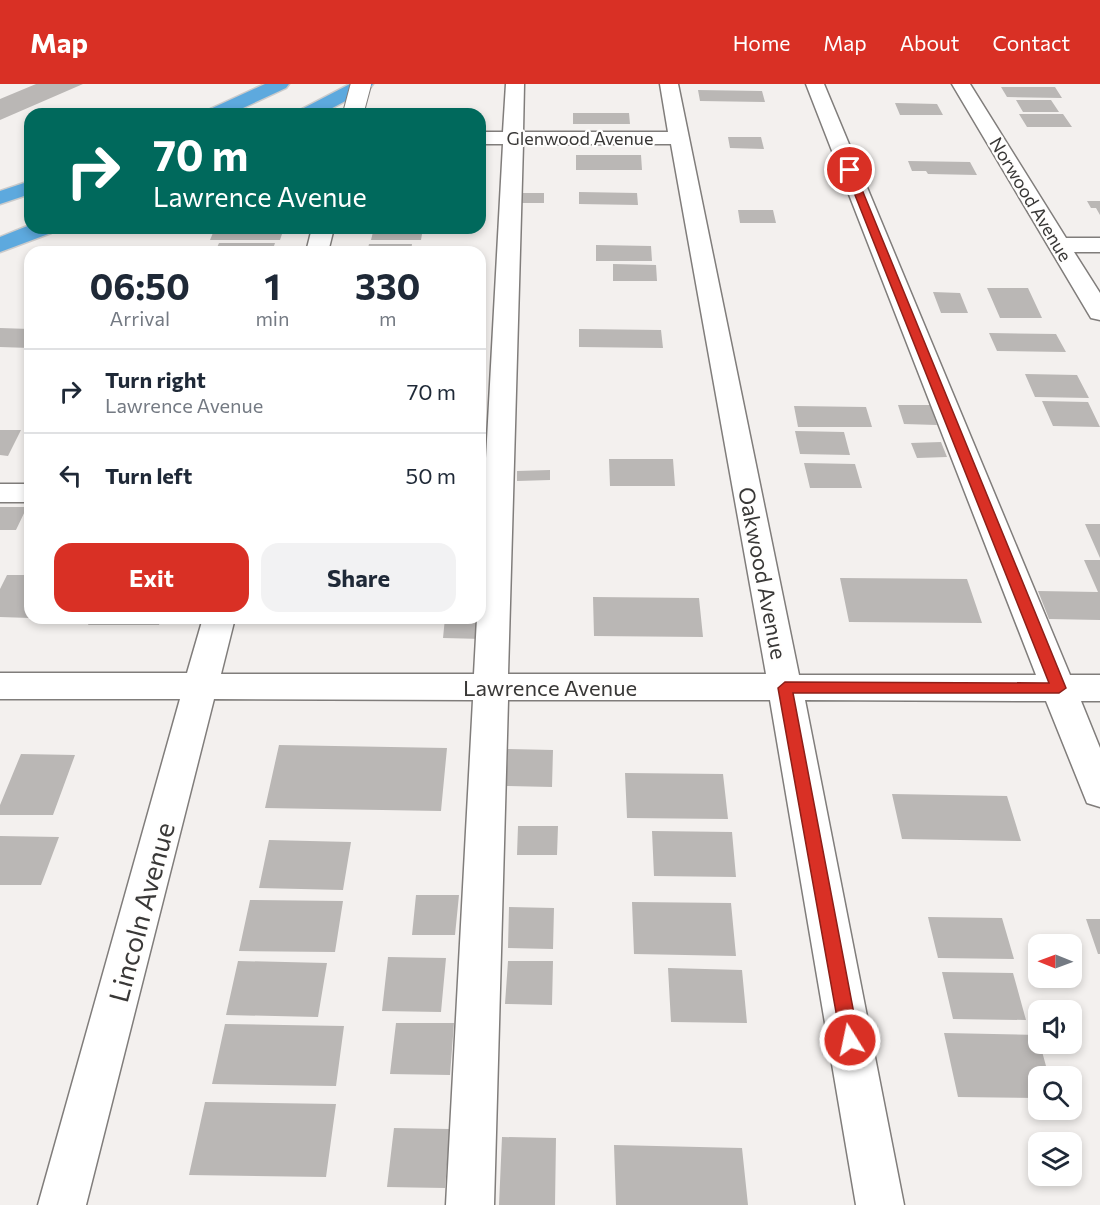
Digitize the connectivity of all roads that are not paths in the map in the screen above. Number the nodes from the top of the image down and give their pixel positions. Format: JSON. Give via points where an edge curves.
{"nodes":[{"id":1,"x":280,"y":84,"type":"edge"},
{"id":2,"x":362,"y":84,"type":"edge"},
{"id":3,"x":516,"y":84,"type":"edge"},
{"id":4,"x":669,"y":84,"type":"edge"},
{"id":5,"x":815,"y":84,"type":"edge"},
{"id":6,"x":961,"y":84,"type":"edge"},
{"id":7,"x":228,"y":108,"type":"edge"},
{"id":8,"x":318,"y":108,"type":"edge"},
{"id":9,"x":355,"y":108,"type":"edge"},
{"id":10,"x":486,"y":138,"type":"edge"},
{"id":11,"x":513,"y":138,"type":"junction"},
{"id":12,"x":679,"y":138,"type":"junction"},
{"id":13,"x":24,"y":189,"type":"edge"},
{"id":14,"x":0,"y":198,"type":"edge"},
{"id":15,"x":28,"y":234,"type":"edge"},
{"id":16,"x":0,"y":245,"type":"edge"},
{"id":17,"x":1058,"y":245,"type":"junction"},
{"id":18,"x":1100,"y":245,"type":"edge"},
{"id":19,"x":1100,"y":313,"type":"edge"},
{"id":20,"x":0,"y":493,"type":"edge"},
{"id":21,"x":24,"y":493,"type":"edge"},
{"id":22,"x":217,"y":624,"type":"edge"},
{"id":23,"x":0,"y":686,"type":"edge"},
{"id":24,"x":201,"y":686,"type":"junction"},
{"id":25,"x":491,"y":687,"type":"junction"},
{"id":26,"x":785,"y":688,"type":"junction"},
{"id":27,"x":1059,"y":688,"type":"junction"},
{"id":28,"x":1100,"y":688,"type":"edge"},
{"id":29,"x":1100,"y":792,"type":"edge"},
{"id":30,"x":62,"y":1205,"type":"edge"},
{"id":31,"x":470,"y":1205,"type":"edge"},
{"id":32,"x":880,"y":1205,"type":"edge"}],
"edges":[{"from":1,"to":7,"type":"highway"},
{"from":2,"to":8,"type":"highway"},
{"from":2,"to":9,"type":"street","bridge":true},
{"from":3,"to":11,"type":"street"},
{"from":4,"to":12,"type":"street","name":"Oakwood Avenue"},
{"from":5,"to":27,"type":"street"},
{"from":6,"to":17,"type":"street","name":"Norwood Avenue"},
{"from":10,"to":11,"type":"street","name":"Glenwood Avenue"},
{"from":11,"to":12,"type":"street","name":"Glenwood Avenue"},
{"from":11,"to":25,"type":"street"},
{"from":12,"to":26,"type":"street","name":"Oakwood Avenue"},
{"from":13,"to":14,"type":"highway"},
{"from":15,"to":16,"type":"highway"},
{"from":17,"to":18,"type":"street"},
{"from":17,"to":19,"type":"street","name":"Norwood Avenue"},
{"from":20,"to":21,"type":"street"},
{"from":22,"to":24,"type":"street","name":"Lincoln Avenue"},
{"from":23,"to":24,"type":"street","name":"Lawrence Avenue"},
{"from":24,"to":25,"type":"street","name":"Lawrence Avenue"},
{"from":24,"to":30,"type":"street","name":"Lincoln Avenue"},
{"from":25,"to":26,"type":"street","name":"Lawrence Avenue"},
{"from":25,"to":31,"type":"street"},
{"from":26,"to":27,"type":"street","name":"Lawrence Avenue"},
{"from":26,"to":32,"type":"street","name":"Oakwood Avenue"},
{"from":27,"to":28,"type":"street","name":"Lawrence Avenue"},
{"from":27,"to":29,"type":"street"}]}
